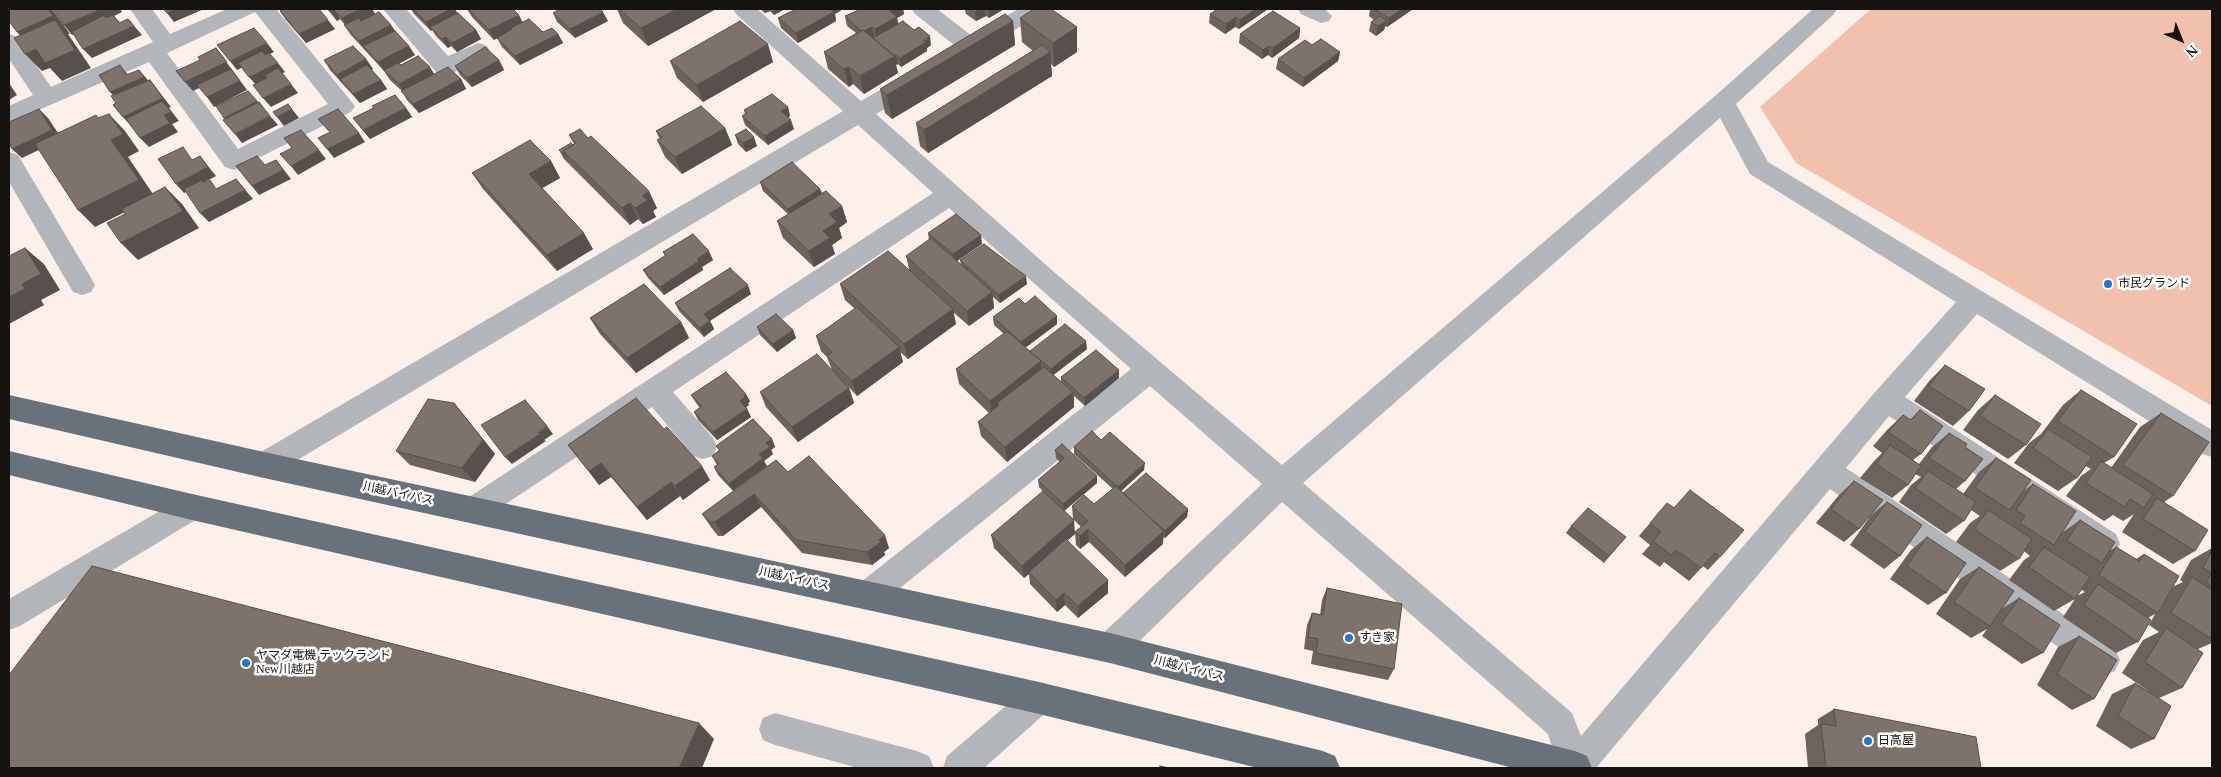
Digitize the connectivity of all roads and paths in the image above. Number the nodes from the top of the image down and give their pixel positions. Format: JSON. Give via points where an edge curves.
{"nodes":[{"id":1,"x":141,"y":9,"type":"edge"},
{"id":2,"x":246,"y":9,"type":"edge"},
{"id":3,"x":264,"y":9,"type":"edge"},
{"id":4,"x":394,"y":9,"type":"edge"},
{"id":5,"x":744,"y":9,"type":"edge"},
{"id":6,"x":923,"y":9,"type":"edge"},
{"id":7,"x":1034,"y":9,"type":"edge"},
{"id":8,"x":1826,"y":9,"type":"edge"},
{"id":9,"x":9,"y":42,"type":"edge"},
{"id":10,"x":971,"y":46,"type":"junction"},
{"id":11,"x":159,"y":48,"type":"junction"},
{"id":12,"x":479,"y":51,"type":"edge"},
{"id":13,"x":47,"y":98,"type":"junction"},
{"id":14,"x":1723,"y":102,"type":"junction"},
{"id":15,"x":861,"y":113,"type":"junction"},
{"id":16,"x":9,"y":115,"type":"edge"},
{"id":17,"x":9,"y":161,"type":"edge"},
{"id":18,"x":951,"y":194,"type":"junction"},
{"id":19,"x":82,"y":286,"type":"dead end"},
{"id":20,"x":1974,"y":300,"type":"junction"},
{"id":21,"x":1150,"y":370,"type":"junction"},
{"id":22,"x":655,"y":391,"type":"junction"},
{"id":23,"x":1886,"y":399,"type":"junction"},
{"id":24,"x":9,"y":407,"type":"edge"},
{"id":25,"x":2212,"y":445,"type":"edge"},
{"id":26,"x":704,"y":447,"type":"dead end"},
{"id":27,"x":9,"y":463,"type":"edge"},
{"id":28,"x":264,"y":465,"type":"junction"},
{"id":29,"x":1827,"y":471,"type":"junction"},
{"id":30,"x":1282,"y":483,"type":"junction"},
{"id":31,"x":192,"y":507,"type":"junction"},
{"id":32,"x":473,"y":510,"type":"junction"},
{"id":33,"x":2127,"y":559,"type":"edge"},
{"id":34,"x":868,"y":595,"type":"junction"},
{"id":35,"x":9,"y":616,"type":"edge"},
{"id":36,"x":1110,"y":648,"type":"junction"},
{"id":37,"x":2104,"y":660,"type":"edge"},
{"id":38,"x":1039,"y":698,"type":"junction"},
{"id":39,"x":775,"y":730,"type":"dead end"},
{"id":40,"x":916,"y":768,"type":"edge"},
{"id":41,"x":959,"y":768,"type":"edge"},
{"id":42,"x":1323,"y":768,"type":"edge"},
{"id":43,"x":1575,"y":768,"type":"edge"}],
"edges":[{"from":1,"to":11,"type":"street"},
{"from":2,"to":11,"type":"street"},
{"from":3,"to":11,"type":"street","via":[[343,106],[234,161]]},
{"from":4,"to":12,"type":"street","via":[[445,67]]},
{"from":5,"to":15,"type":"street"},
{"from":6,"to":10,"type":"street"},
{"from":7,"to":10,"type":"street"},
{"from":8,"to":14,"type":"street"},
{"from":9,"to":13,"type":"street"},
{"from":10,"to":15,"type":"street"},
{"from":11,"to":13,"type":"street"},
{"from":13,"to":16,"type":"street"},
{"from":14,"to":20,"type":"street","via":[[1759,168]]},
{"from":14,"to":30,"type":"street"},
{"from":15,"to":18,"type":"street"},
{"from":15,"to":28,"type":"street"},
{"from":17,"to":19,"type":"street"},
{"from":18,"to":21,"type":"street"},
{"from":18,"to":22,"type":"street"},
{"from":20,"to":23,"type":"street"},
{"from":20,"to":25,"type":"street"},
{"from":21,"to":30,"type":"street"},
{"from":21,"to":34,"type":"street"},
{"from":22,"to":26,"type":"street"},
{"from":22,"to":32,"type":"street"},
{"from":23,"to":29,"type":"street"},
{"from":23,"to":33,"type":"street"},
{"from":24,"to":28,"type":"highway","name":"川越バイパス"},
{"from":27,"to":31,"type":"highway"},
{"from":28,"to":32,"type":"highway","name":"川越バイパス"},
{"from":29,"to":37,"type":"street"},
{"from":29,"to":43,"type":"street"},
{"from":30,"to":36,"type":"street"},
{"from":30,"to":43,"type":"street","via":[[1561,724]]},
{"from":31,"to":35,"type":"street"},
{"from":31,"to":38,"type":"highway"},
{"from":32,"to":34,"type":"highway","name":"川越バイパス"},
{"from":34,"to":36,"type":"highway","name":"川越バイパス"},
{"from":36,"to":43,"type":"highway","name":"川越バイパス"},
{"from":38,"to":41,"type":"street"},
{"from":38,"to":42,"type":"highway"},
{"from":39,"to":40,"type":"street"}]}
